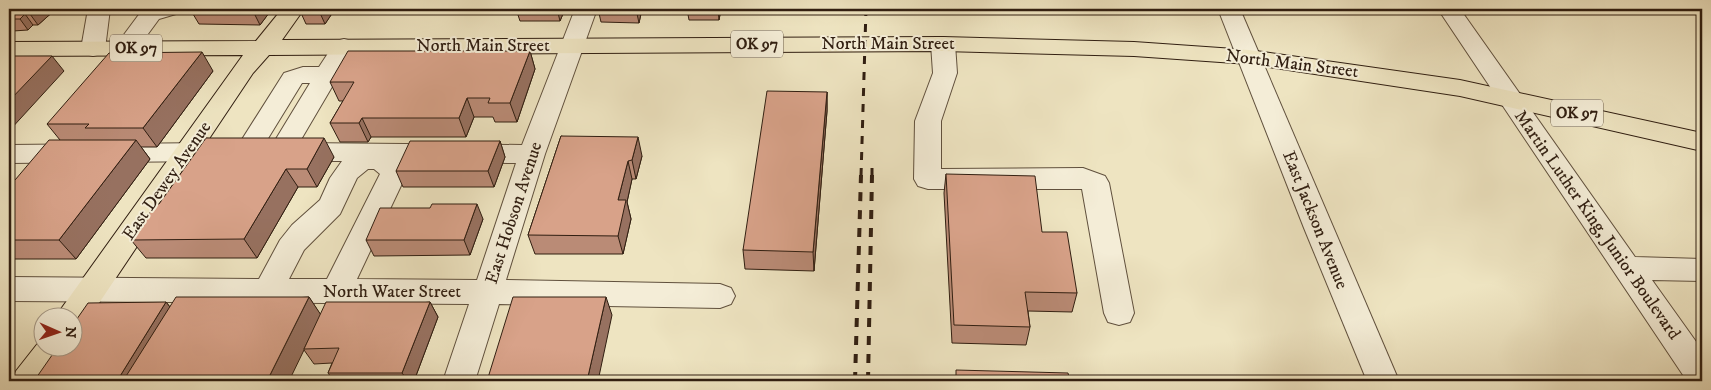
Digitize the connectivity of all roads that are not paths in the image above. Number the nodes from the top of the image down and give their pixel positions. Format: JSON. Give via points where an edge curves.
{"nodes":[{"id":1,"x":99,"y":9,"type":"edge"},
{"id":2,"x":293,"y":9,"type":"edge"},
{"id":3,"x":586,"y":9,"type":"edge"},
{"id":4,"x":1229,"y":9,"type":"edge"},
{"id":5,"x":1449,"y":9,"type":"edge"},
{"id":6,"x":154,"y":10,"type":"edge"},
{"id":7,"x":942,"y":44,"type":"junction"},
{"id":8,"x":572,"y":45,"type":"junction"},
{"id":9,"x":344,"y":46,"type":"junction"},
{"id":10,"x":263,"y":47,"type":"junction"},
{"id":11,"x":93,"y":48,"type":"junction"},
{"id":12,"x":126,"y":48,"type":"junction"},
{"id":13,"x":9,"y":49,"type":"edge"},
{"id":14,"x":1249,"y":57,"type":"junction"},
{"id":15,"x":327,"y":75,"type":"junction"},
{"id":16,"x":1509,"y":98,"type":"junction"},
{"id":17,"x":1702,"y":142,"type":"edge"},
{"id":18,"x":187,"y":152,"type":"junction"},
{"id":19,"x":247,"y":152,"type":"junction"},
{"id":20,"x":281,"y":152,"type":"junction"},
{"id":21,"x":9,"y":154,"type":"edge"},
{"id":22,"x":532,"y":154,"type":"junction"},
{"id":23,"x":359,"y":157,"type":"junction"},
{"id":24,"x":1627,"y":268,"type":"junction"},
{"id":25,"x":1699,"y":273,"type":"edge"},
{"id":26,"x":93,"y":288,"type":"junction"},
{"id":27,"x":9,"y":289,"type":"edge"},
{"id":28,"x":268,"y":290,"type":"junction"},
{"id":29,"x":336,"y":292,"type":"junction"},
{"id":30,"x":488,"y":292,"type":"junction"},
{"id":31,"x":720,"y":296,"type":"dead end"},
{"id":32,"x":79,"y":308,"type":"edge"},
{"id":33,"x":1119,"y":313,"type":"dead end"},
{"id":34,"x":45,"y":358,"type":"edge"},
{"id":35,"x":1702,"y":376,"type":"edge"},
{"id":36,"x":28,"y":381,"type":"edge"},
{"id":37,"x":459,"y":381,"type":"edge"},
{"id":38,"x":1382,"y":381,"type":"edge"}],
"edges":[{"from":1,"to":11,"type":"street"},
{"from":2,"to":10,"type":"main road","name":"East Dewey Avenue"},
{"from":3,"to":8,"type":"street","name":"East Hobson Avenue"},
{"from":4,"to":14,"type":"street","name":"East Jackson Avenue"},
{"from":5,"to":16,"type":"street","name":"Martin Luther King, Junior Boulevard"},
{"from":6,"to":12,"type":"street"},
{"from":7,"to":8,"type":"main road","name":"North Main Street","number":"OK 97"},
{"from":7,"to":14,"type":"main road","name":"North Main Street","number":"OK 97","via":[[1134,48]]},
{"from":7,"to":33,"type":"street","via":[[945,73],[928,121],[928,179],[1083,178],[1095,183]]},
{"from":8,"to":9,"type":"main road","name":"North Main Street","number":"OK 97"},
{"from":8,"to":22,"type":"street","name":"East Hobson Avenue"},
{"from":9,"to":10,"type":"main road","name":"North Main Street","number":"OK 97"},
{"from":9,"to":15,"type":"street"},
{"from":10,"to":12,"type":"main road","number":"OK 97"},
{"from":10,"to":18,"type":"main road","name":"East Dewey Avenue"},
{"from":11,"to":12,"type":"main road","number":"OK 97"},
{"from":11,"to":13,"type":"main road","number":"OK 97"},
{"from":14,"to":16,"type":"main road","name":"North Main Street","number":"OK 97"},
{"from":14,"to":38,"type":"street","name":"East Jackson Avenue"},
{"from":15,"to":19,"type":"street","via":[[293,78]]},
{"from":15,"to":20,"type":"street"},
{"from":16,"to":17,"type":"main road","number":"OK 97"},
{"from":16,"to":24,"type":"street","name":"Martin Luther King, Junior Boulevard"},
{"from":18,"to":19,"type":"street"},
{"from":18,"to":21,"type":"street"},
{"from":18,"to":26,"type":"main road","name":"East Dewey Avenue"},
{"from":19,"to":20,"type":"street"},
{"from":20,"to":23,"type":"street"},
{"from":22,"to":23,"type":"street"},
{"from":22,"to":30,"type":"street","name":"East Hobson Avenue"},
{"from":23,"to":28,"type":"street","via":[[350,167],[330,207],[293,243]]},
{"from":23,"to":29,"type":"street","via":[[389,165],[394,174]]},
{"from":24,"to":25,"type":"street"},
{"from":24,"to":35,"type":"street","name":"Martin Luther King, Junior Boulevard"},
{"from":26,"to":27,"type":"street","name":"North Water Street"},
{"from":26,"to":28,"type":"street","name":"North Water Street"},
{"from":26,"to":32,"type":"main road","name":"East Dewey Avenue"},
{"from":28,"to":29,"type":"street","name":"North Water Street"},
{"from":29,"to":30,"type":"street","name":"North Water Street"},
{"from":30,"to":31,"type":"street","name":"North Water Street"},
{"from":30,"to":37,"type":"street","name":"East Hobson Avenue"},
{"from":34,"to":36,"type":"main road"}]}
